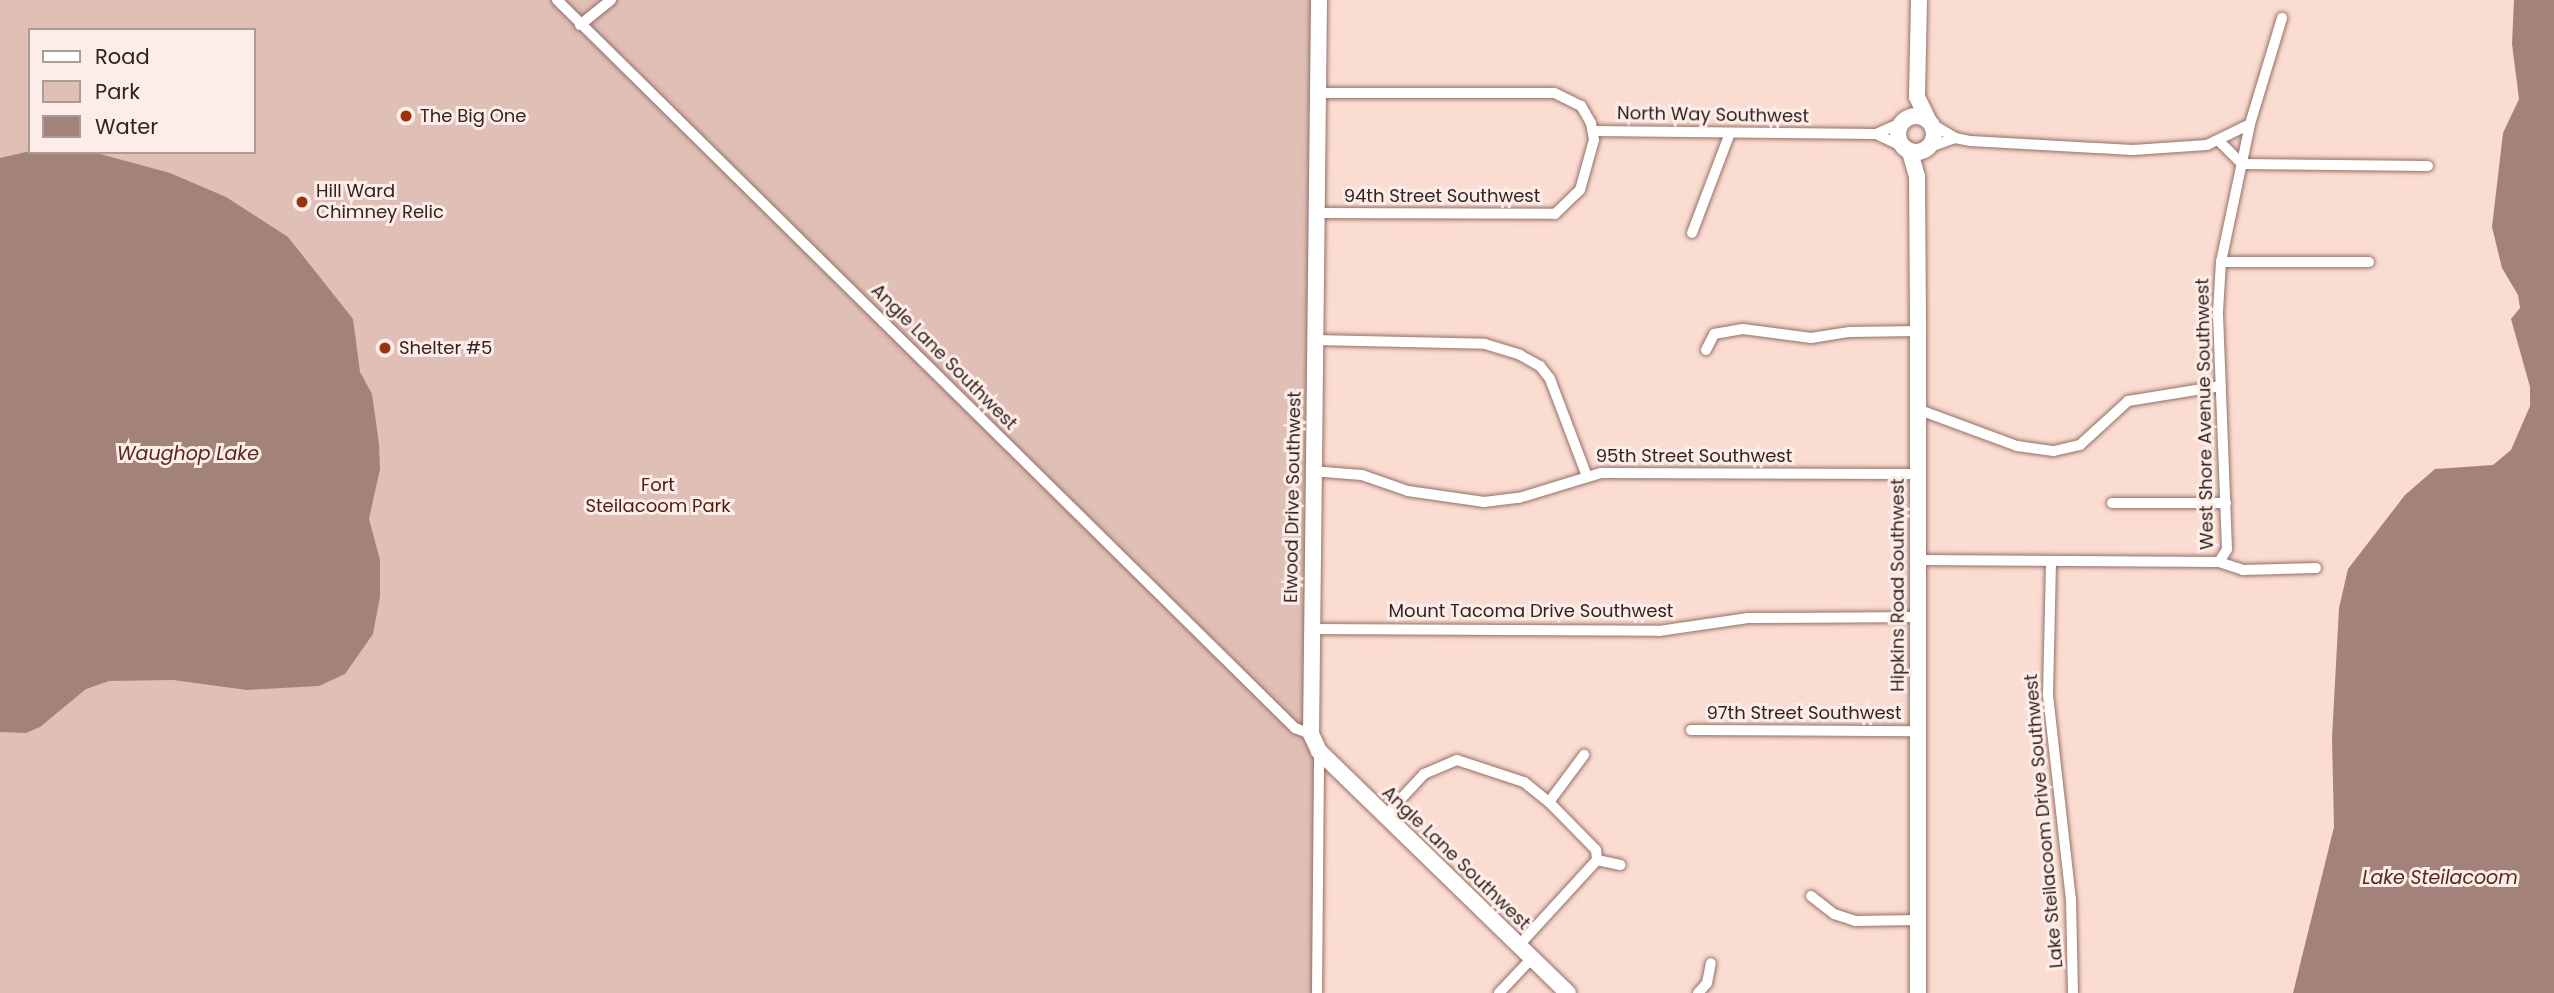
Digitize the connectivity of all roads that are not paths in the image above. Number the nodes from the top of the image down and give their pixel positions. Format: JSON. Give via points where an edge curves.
{"nodes":[{"id":1,"x":557,"y":0,"type":"edge"},
{"id":2,"x":611,"y":0,"type":"edge"},
{"id":3,"x":1319,"y":0,"type":"edge"},
{"id":4,"x":1919,"y":0,"type":"edge"},
{"id":5,"x":2283,"y":18,"type":"dead end"},
{"id":6,"x":580,"y":25,"type":"junction"},
{"id":7,"x":1317,"y":93,"type":"junction"},
{"id":8,"x":1917,"y":97,"type":"junction"},
{"id":9,"x":1903,"y":121,"type":"junction"},
{"id":10,"x":1930,"y":122,"type":"junction"},
{"id":11,"x":2250,"y":124,"type":"junction"},
{"id":12,"x":1593,"y":131,"type":"junction"},
{"id":13,"x":1730,"y":134,"type":"junction"},
{"id":14,"x":1876,"y":134,"type":"junction"},
{"id":15,"x":1955,"y":138,"type":"junction"},
{"id":16,"x":2218,"y":140,"type":"junction"},
{"id":17,"x":1917,"y":149,"type":"junction"},
{"id":18,"x":2242,"y":164,"type":"junction"},
{"id":19,"x":2428,"y":166,"type":"dead end"},
{"id":20,"x":1316,"y":213,"type":"junction"},
{"id":21,"x":1692,"y":233,"type":"dead end"},
{"id":22,"x":2221,"y":262,"type":"junction"},
{"id":23,"x":2369,"y":262,"type":"dead end"},
{"id":24,"x":1918,"y":331,"type":"junction"},
{"id":25,"x":1315,"y":340,"type":"junction"},
{"id":26,"x":1706,"y":350,"type":"dead end"},
{"id":27,"x":2221,"y":386,"type":"junction"},
{"id":28,"x":1917,"y":410,"type":"junction"},
{"id":29,"x":1311,"y":471,"type":"junction"},
{"id":30,"x":1586,"y":474,"type":"junction"},
{"id":31,"x":1918,"y":474,"type":"junction"},
{"id":32,"x":2112,"y":503,"type":"dead end"},
{"id":33,"x":2226,"y":503,"type":"junction"},
{"id":34,"x":1919,"y":560,"type":"junction"},
{"id":35,"x":2219,"y":562,"type":"junction"},
{"id":36,"x":2051,"y":563,"type":"junction"},
{"id":37,"x":2316,"y":568,"type":"dead end"},
{"id":38,"x":1919,"y":617,"type":"junction"},
{"id":39,"x":1310,"y":629,"type":"junction"},
{"id":40,"x":1692,"y":730,"type":"dead end"},
{"id":41,"x":1916,"y":731,"type":"junction"},
{"id":42,"x":1311,"y":734,"type":"junction"},
{"id":43,"x":1319,"y":751,"type":"junction"},
{"id":44,"x":1584,"y":755,"type":"dead end"},
{"id":45,"x":1549,"y":802,"type":"junction"},
{"id":46,"x":1384,"y":817,"type":"junction"},
{"id":47,"x":1597,"y":860,"type":"junction"},
{"id":48,"x":1620,"y":865,"type":"dead end"},
{"id":49,"x":1811,"y":895,"type":"dead end"},
{"id":50,"x":1918,"y":920,"type":"junction"},
{"id":51,"x":1519,"y":945,"type":"junction"},
{"id":52,"x":1532,"y":958,"type":"junction"},
{"id":53,"x":1712,"y":963,"type":"dead end"},
{"id":54,"x":1317,"y":993,"type":"edge"},
{"id":55,"x":1499,"y":993,"type":"edge"},
{"id":56,"x":1568,"y":993,"type":"edge"},
{"id":57,"x":1698,"y":993,"type":"edge"},
{"id":58,"x":1918,"y":993,"type":"edge"},
{"id":59,"x":2073,"y":993,"type":"edge"}],
"edges":[{"from":1,"to":6,"type":"street","name":"Angle Lane Southwest"},
{"from":2,"to":6,"type":"street"},
{"from":3,"to":7,"type":"street","name":"Elwood Drive Southwest"},
{"from":4,"to":8,"type":"street"},
{"from":5,"to":11,"type":"street","name":"West Shore Avenue Southwest"},
{"from":6,"to":42,"type":"street","name":"Angle Lane Southwest","via":[[1295,728]]},
{"from":7,"to":12,"type":"street","name":"North Way Southwest","via":[[1554,93],[1581,106]]},
{"from":7,"to":20,"type":"street","name":"Elwood Drive Southwest"},
{"from":8,"to":9,"type":"street"},
{"from":8,"to":10,"type":"street"},
{"from":9,"to":10,"type":"street","via":[[1917,116]]},
{"from":9,"to":14,"type":"street","name":"North Way Southwest"},
{"from":9,"to":17,"type":"street","via":[[1898,135]]},
{"from":10,"to":15,"type":"street"},
{"from":10,"to":17,"type":"street","via":[[1935,136]]},
{"from":11,"to":16,"type":"street"},
{"from":11,"to":18,"type":"street","name":"West Shore Avenue Southwest"},
{"from":12,"to":13,"type":"street","name":"North Way Southwest"},
{"from":12,"to":20,"type":"street","name":"94th Street Southwest","via":[[1580,190],[1555,214]]},
{"from":13,"to":14,"type":"street","name":"North Way Southwest"},
{"from":13,"to":21,"type":"street"},
{"from":14,"to":17,"type":"street","name":"North Way Southwest"},
{"from":15,"to":16,"type":"street","via":[[2133,150],[2185,148]]},
{"from":15,"to":17,"type":"street"},
{"from":16,"to":18,"type":"street"},
{"from":17,"to":24,"type":"street","name":"Hipkins Road Southwest"},
{"from":18,"to":19,"type":"street"},
{"from":18,"to":22,"type":"street","name":"West Shore Avenue Southwest"},
{"from":20,"to":25,"type":"street","name":"Elwood Drive Southwest"},
{"from":22,"to":23,"type":"street"},
{"from":22,"to":27,"type":"street","name":"West Shore Avenue Southwest"},
{"from":24,"to":26,"type":"street","via":[[1862,331],[1811,338],[1743,329],[1714,334]]},
{"from":24,"to":28,"type":"street","name":"Hipkins Road Southwest"},
{"from":25,"to":29,"type":"street","name":"Elwood Drive Southwest"},
{"from":25,"to":30,"type":"street","via":[[1485,344],[1520,355],[1540,366],[1550,379]]},
{"from":27,"to":28,"type":"street","via":[[2129,401],[2080,445],[2054,451],[2017,446]]},
{"from":27,"to":33,"type":"street","name":"West Shore Avenue Southwest"},
{"from":28,"to":31,"type":"street","name":"Hipkins Road Southwest"},
{"from":29,"to":30,"type":"street","name":"95th Street Southwest","via":[[1362,475],[1408,491],[1485,502],[1519,498]]},
{"from":29,"to":39,"type":"street","name":"Elwood Drive Southwest"},
{"from":30,"to":31,"type":"street","name":"95th Street Southwest"},
{"from":31,"to":34,"type":"street","name":"Hipkins Road Southwest"},
{"from":32,"to":33,"type":"street"},
{"from":33,"to":35,"type":"street","name":"West Shore Avenue Southwest","via":[[2226,555]]},
{"from":34,"to":36,"type":"street"},
{"from":34,"to":38,"type":"street","name":"Hipkins Road Southwest"},
{"from":35,"to":36,"type":"street"},
{"from":35,"to":37,"type":"street","via":[[2243,570]]},
{"from":36,"to":59,"type":"street","name":"Lake Steilacoom Drive Southwest","via":[[2048,695],[2072,906]]},
{"from":38,"to":39,"type":"street","name":"Mount Tacoma Drive Southwest","via":[[1748,618],[1658,631]]},
{"from":38,"to":41,"type":"street","name":"Hipkins Road Southwest"},
{"from":39,"to":42,"type":"street","name":"Elwood Drive Southwest"},
{"from":40,"to":41,"type":"street","name":"97th Street Southwest"},
{"from":41,"to":50,"type":"street","name":"Hipkins Road Southwest"},
{"from":42,"to":43,"type":"street","name":"Elwood Drive Southwest"},
{"from":43,"to":46,"type":"street","name":"Angle Lane Southwest"},
{"from":43,"to":54,"type":"street","name":"Elwood Drive Southwest"},
{"from":44,"to":45,"type":"street"},
{"from":45,"to":46,"type":"street","via":[[1524,782],[1457,760],[1436,765],[1424,774]]},
{"from":45,"to":47,"type":"street","via":[[1596,850]]},
{"from":46,"to":51,"type":"street","name":"Angle Lane Southwest"},
{"from":47,"to":48,"type":"street"},
{"from":47,"to":51,"type":"street"},
{"from":49,"to":50,"type":"street","via":[[1842,918]]},
{"from":50,"to":58,"type":"street","name":"Hipkins Road Southwest"},
{"from":51,"to":52,"type":"street","name":"Angle Lane Southwest"},
{"from":52,"to":55,"type":"street"},
{"from":52,"to":56,"type":"street","name":"Angle Lane Southwest"},
{"from":53,"to":57,"type":"street","via":[[1707,982]]}]}
